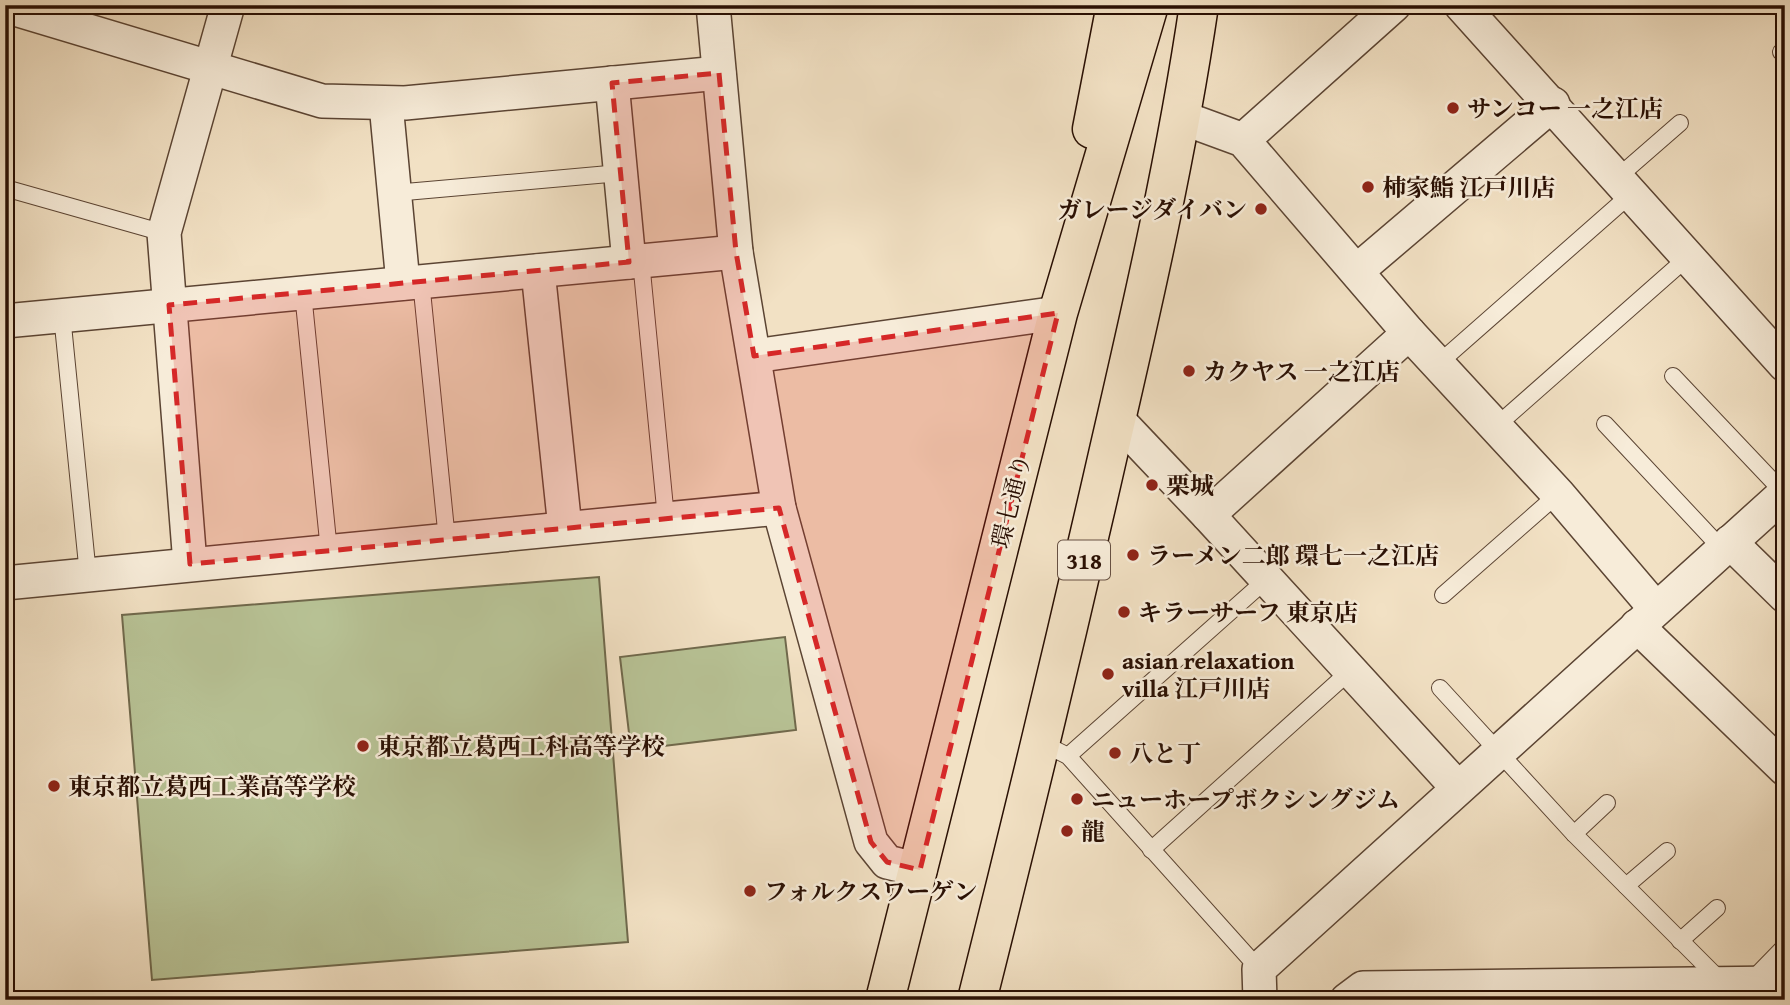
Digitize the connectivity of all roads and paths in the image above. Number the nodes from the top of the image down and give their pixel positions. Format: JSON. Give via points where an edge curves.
{"nodes":[{"id":1,"x":228,"y":5,"type":"edge"},
{"id":2,"x":713,"y":5,"type":"edge"},
{"id":3,"x":1116,"y":5,"type":"edge"},
{"id":4,"x":1149,"y":5,"type":"edge"},
{"id":5,"x":1199,"y":5,"type":"edge"},
{"id":6,"x":1215,"y":5,"type":"edge"},
{"id":7,"x":1394,"y":5,"type":"edge"},
{"id":8,"x":1461,"y":5,"type":"edge"},
{"id":9,"x":6,"y":10,"type":"edge"},
{"id":10,"x":211,"y":67,"type":"junction"},
{"id":11,"x":719,"y":73,"type":"junction"},
{"id":12,"x":612,"y":83,"type":"junction"},
{"id":13,"x":386,"y":104,"type":"junction"},
{"id":14,"x":1553,"y":104,"type":"junction"},
{"id":15,"x":1183,"y":118,"type":"junction"},
{"id":16,"x":1681,"y":123,"type":"dead end"},
{"id":17,"x":1243,"y":140,"type":"junction"},
{"id":18,"x":620,"y":173,"type":"junction"},
{"id":19,"x":1625,"y":186,"type":"junction"},
{"id":20,"x":5,"y":188,"type":"edge"},
{"id":21,"x":394,"y":193,"type":"junction"},
{"id":22,"x":164,"y":233,"type":"junction"},
{"id":23,"x":736,"y":252,"type":"junction"},
{"id":24,"x":1688,"y":257,"type":"junction"},
{"id":25,"x":635,"y":261,"type":"junction"},
{"id":26,"x":1358,"y":270,"type":"junction"},
{"id":27,"x":538,"y":271,"type":"junction"},
{"id":28,"x":412,"y":282,"type":"junction"},
{"id":29,"x":303,"y":293,"type":"junction"},
{"id":30,"x":169,"y":305,"type":"junction"},
{"id":31,"x":1058,"y":313,"type":"junction"},
{"id":32,"x":62,"y":315,"type":"junction"},
{"id":33,"x":5,"y":321,"type":"edge"},
{"id":34,"x":1409,"y":333,"type":"junction"},
{"id":35,"x":754,"y":356,"type":"junction"},
{"id":36,"x":1439,"y":363,"type":"junction"},
{"id":37,"x":1785,"y":365,"type":"edge"},
{"id":38,"x":1673,"y":376,"type":"dead end"},
{"id":39,"x":1116,"y":418,"type":"junction"},
{"id":40,"x":1605,"y":424,"type":"dead end"},
{"id":41,"x":1494,"y":428,"type":"junction"},
{"id":42,"x":1785,"y":493,"type":"edge"},
{"id":43,"x":1558,"y":494,"type":"junction"},
{"id":44,"x":779,"y":508,"type":"junction"},
{"id":45,"x":1208,"y":515,"type":"junction"},
{"id":46,"x":666,"y":518,"type":"junction"},
{"id":47,"x":565,"y":528,"type":"junction"},
{"id":48,"x":447,"y":540,"type":"junction"},
{"id":49,"x":1726,"y":546,"type":"junction"},
{"id":50,"x":329,"y":551,"type":"junction"},
{"id":51,"x":191,"y":564,"type":"junction"},
{"id":52,"x":88,"y":575,"type":"junction"},
{"id":53,"x":1267,"y":579,"type":"junction"},
{"id":54,"x":5,"y":583,"type":"edge"},
{"id":55,"x":1443,"y":595,"type":"dead end"},
{"id":56,"x":1785,"y":596,"type":"edge"},
{"id":57,"x":1646,"y":617,"type":"junction"},
{"id":58,"x":1350,"y":671,"type":"junction"},
{"id":59,"x":1440,"y":688,"type":"dead end"},
{"id":60,"x":1055,"y":750,"type":"junction"},
{"id":61,"x":1498,"y":753,"type":"junction"},
{"id":62,"x":1785,"y":769,"type":"edge"},
{"id":63,"x":1458,"y":788,"type":"junction"},
{"id":64,"x":1607,"y":803,"type":"dead end"},
{"id":65,"x":1574,"y":834,"type":"junction"},
{"id":66,"x":1151,"y":850,"type":"junction"},
{"id":67,"x":1667,"y":851,"type":"dead end"},
{"id":68,"x":920,"y":870,"type":"junction"},
{"id":69,"x":1626,"y":886,"type":"junction"},
{"id":70,"x":1717,"y":908,"type":"dead end"},
{"id":71,"x":1681,"y":941,"type":"junction"},
{"id":72,"x":1785,"y":946,"type":"edge"},
{"id":73,"x":1785,"y":983,"type":"edge"},
{"id":74,"x":1260,"y":984,"type":"edge"},
{"id":75,"x":1736,"y":984,"type":"junction"},
{"id":76,"x":885,"y":1000,"type":"edge"},
{"id":77,"x":977,"y":1000,"type":"edge"},
{"id":78,"x":1347,"y":1000,"type":"edge"}],
"edges":[{"from":1,"to":10,"type":"street"},
{"from":2,"to":11,"type":"street"},
{"from":3,"to":31,"type":"main road"},
{"from":4,"to":31,"type":"main road","name":"環七通り"},
{"from":5,"to":15,"type":"main road","number":"318"},
{"from":6,"to":15,"type":"main road"},
{"from":7,"to":17,"type":"street"},
{"from":8,"to":14,"type":"street"},
{"from":9,"to":10,"type":"street"},
{"from":10,"to":13,"type":"street","via":[[323,101]]},
{"from":10,"to":22,"type":"street"},
{"from":11,"to":12,"type":"street"},
{"from":11,"to":23,"type":"street"},
{"from":12,"to":13,"type":"street"},
{"from":12,"to":18,"type":"street"},
{"from":13,"to":21,"type":"street"},
{"from":14,"to":19,"type":"street"},
{"from":14,"to":26,"type":"street"},
{"from":15,"to":17,"type":"street"},
{"from":15,"to":39,"type":"main road","number":"318"},
{"from":16,"to":19,"type":"lane"},
{"from":17,"to":26,"type":"street"},
{"from":18,"to":21,"type":"lane"},
{"from":18,"to":25,"type":"street"},
{"from":19,"to":24,"type":"street"},
{"from":19,"to":36,"type":"lane"},
{"from":20,"to":22,"type":"lane"},
{"from":21,"to":28,"type":"street"},
{"from":22,"to":30,"type":"street"},
{"from":23,"to":25,"type":"street"},
{"from":23,"to":35,"type":"street"},
{"from":24,"to":37,"type":"street"},
{"from":24,"to":41,"type":"lane"},
{"from":25,"to":27,"type":"street"},
{"from":25,"to":46,"type":"lane"},
{"from":26,"to":34,"type":"street"},
{"from":27,"to":28,"type":"street"},
{"from":27,"to":47,"type":"street"},
{"from":28,"to":29,"type":"street"},
{"from":28,"to":48,"type":"lane"},
{"from":29,"to":30,"type":"street"},
{"from":29,"to":50,"type":"lane"},
{"from":30,"to":32,"type":"street"},
{"from":30,"to":51,"type":"street"},
{"from":31,"to":35,"type":"street"},
{"from":31,"to":68,"type":"main road","name":"環七通り"},
{"from":32,"to":33,"type":"street"},
{"from":32,"to":52,"type":"lane"},
{"from":34,"to":36,"type":"street"},
{"from":34,"to":45,"type":"street"},
{"from":35,"to":44,"type":"street"},
{"from":36,"to":41,"type":"street"},
{"from":38,"to":42,"type":"lane"},
{"from":39,"to":45,"type":"street"},
{"from":39,"to":60,"type":"main road","number":"318"},
{"from":40,"to":49,"type":"lane"},
{"from":41,"to":43,"type":"street"},
{"from":42,"to":49,"type":"street"},
{"from":43,"to":55,"type":"lane"},
{"from":43,"to":57,"type":"street"},
{"from":44,"to":46,"type":"street"},
{"from":44,"to":68,"type":"street","via":[[870,842],[887,862]]},
{"from":45,"to":53,"type":"street"},
{"from":46,"to":47,"type":"street"},
{"from":47,"to":48,"type":"street"},
{"from":48,"to":50,"type":"street"},
{"from":49,"to":56,"type":"street"},
{"from":49,"to":57,"type":"street"},
{"from":50,"to":51,"type":"street"},
{"from":51,"to":52,"type":"street"},
{"from":52,"to":54,"type":"street"},
{"from":53,"to":58,"type":"street"},
{"from":53,"to":60,"type":"lane"},
{"from":57,"to":61,"type":"street"},
{"from":57,"to":62,"type":"street"},
{"from":58,"to":63,"type":"street"},
{"from":58,"to":66,"type":"lane"},
{"from":59,"to":61,"type":"lane"},
{"from":60,"to":66,"type":"lane"},
{"from":60,"to":77,"type":"main road","number":"318"},
{"from":61,"to":63,"type":"street"},
{"from":61,"to":65,"type":"lane"},
{"from":63,"to":74,"type":"street"},
{"from":64,"to":65,"type":"lane"},
{"from":65,"to":69,"type":"lane"},
{"from":66,"to":74,"type":"lane"},
{"from":67,"to":69,"type":"lane"},
{"from":68,"to":76,"type":"main road","name":"環七通り"},
{"from":69,"to":71,"type":"lane"},
{"from":70,"to":71,"type":"lane"},
{"from":71,"to":75,"type":"lane"},
{"from":72,"to":75,"type":"lane"},
{"from":73,"to":75,"type":"street"},
{"from":75,"to":78,"type":"street","via":[[1363,988]]}]}
